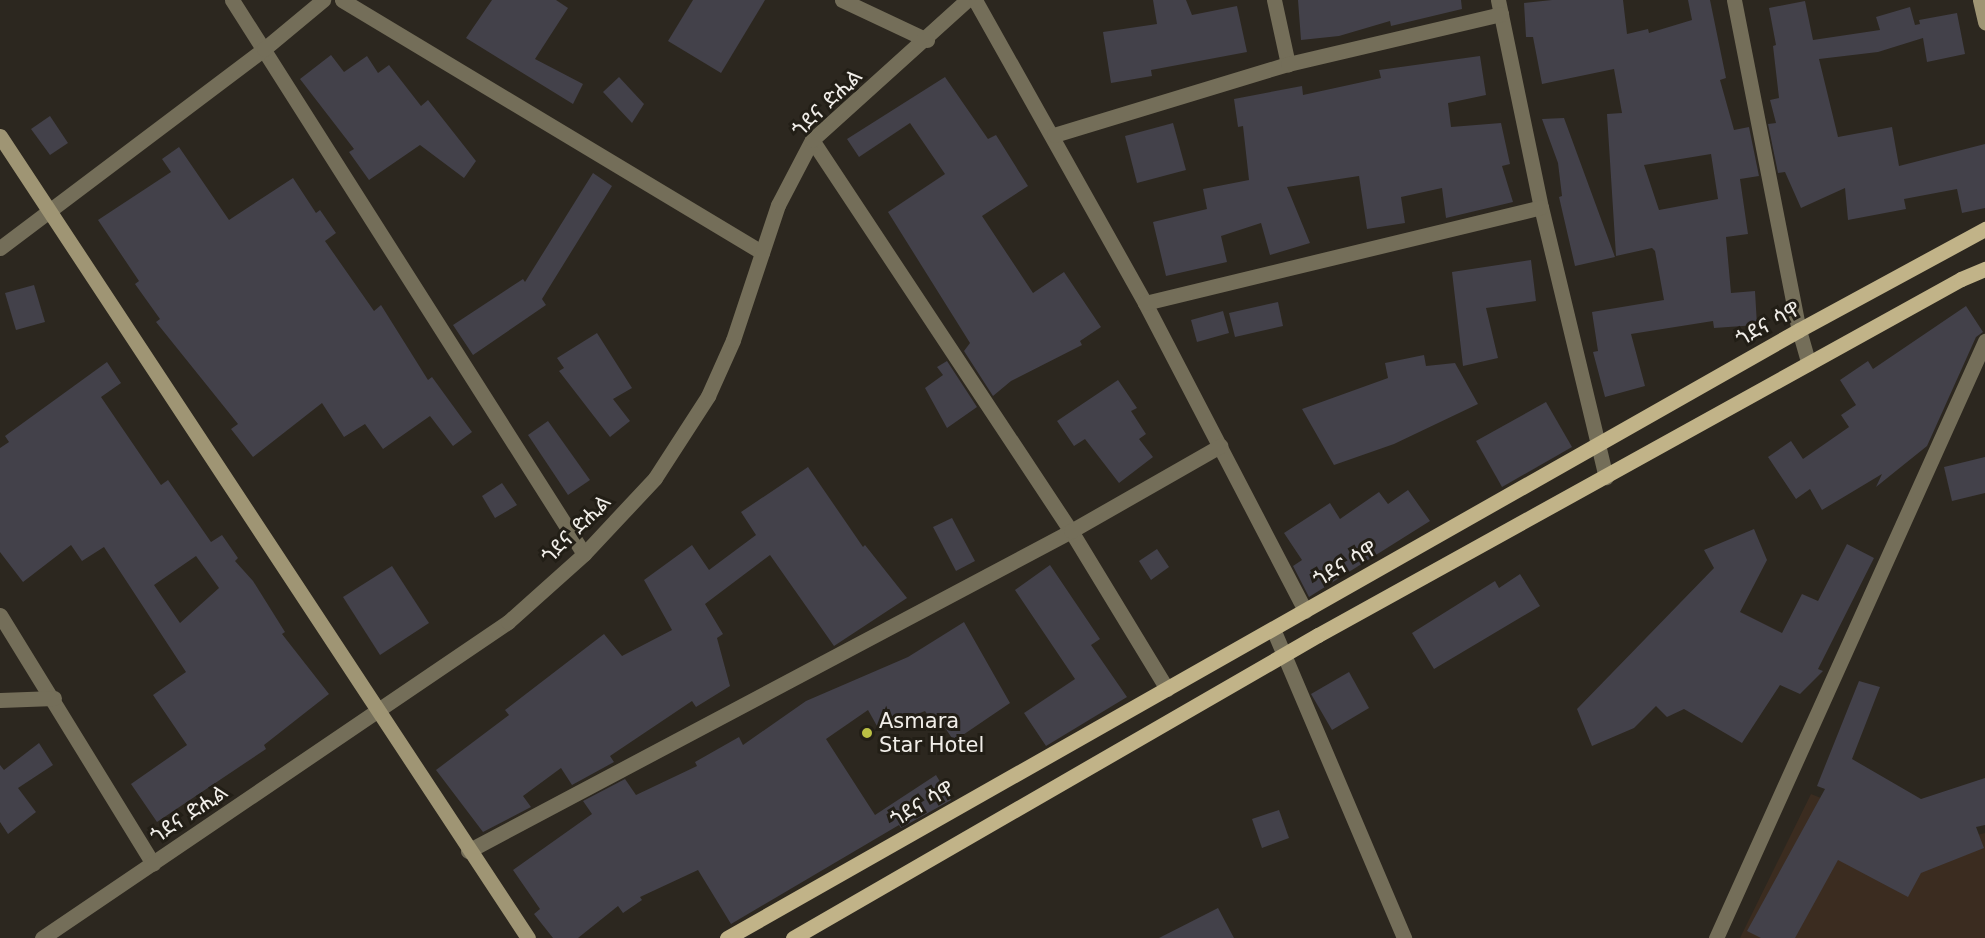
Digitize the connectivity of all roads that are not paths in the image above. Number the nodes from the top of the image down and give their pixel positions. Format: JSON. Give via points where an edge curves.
{"nodes":[{"id":1,"x":232,"y":0,"type":"edge"},
{"id":2,"x":324,"y":0,"type":"edge"},
{"id":3,"x":342,"y":0,"type":"edge"},
{"id":4,"x":842,"y":0,"type":"edge"},
{"id":5,"x":967,"y":0,"type":"edge"},
{"id":6,"x":975,"y":0,"type":"edge"},
{"id":7,"x":1274,"y":0,"type":"edge"},
{"id":8,"x":1734,"y":0,"type":"edge"},
{"id":9,"x":1980,"y":0,"type":"edge"},
{"id":10,"x":1500,"y":7,"type":"edge"},
{"id":11,"x":1985,"y":22,"type":"edge"},
{"id":12,"x":927,"y":40,"type":"junction"},
{"id":13,"x":264,"y":50,"type":"junction"},
{"id":14,"x":1288,"y":64,"type":"junction"},
{"id":15,"x":1054,"y":135,"type":"junction"},
{"id":16,"x":0,"y":136,"type":"edge"},
{"id":17,"x":812,"y":140,"type":"junction"},
{"id":18,"x":1541,"y":207,"type":"junction"},
{"id":19,"x":48,"y":210,"type":"junction"},
{"id":20,"x":1985,"y":230,"type":"edge"},
{"id":21,"x":0,"y":248,"type":"edge"},
{"id":22,"x":762,"y":252,"type":"junction"},
{"id":23,"x":1985,"y":269,"type":"edge"},
{"id":24,"x":1145,"y":303,"type":"junction"},
{"id":25,"x":1799,"y":330,"type":"junction"},
{"id":26,"x":1985,"y":341,"type":"edge"},
{"id":27,"x":1809,"y":364,"type":"junction"},
{"id":28,"x":1597,"y":444,"type":"junction"},
{"id":29,"x":1220,"y":446,"type":"junction"},
{"id":30,"x":1606,"y":477,"type":"junction"},
{"id":31,"x":1071,"y":531,"type":"junction"},
{"id":32,"x":584,"y":554,"type":"junction"},
{"id":33,"x":1305,"y":611,"type":"junction"},
{"id":34,"x":0,"y":615,"type":"edge"},
{"id":35,"x":1273,"y":629,"type":"junction"},
{"id":36,"x":1285,"y":654,"type":"junction"},
{"id":37,"x":1167,"y":689,"type":"junction"},
{"id":38,"x":54,"y":698,"type":"junction"},
{"id":39,"x":0,"y":700,"type":"edge"},
{"id":40,"x":377,"y":713,"type":"junction"},
{"id":41,"x":468,"y":851,"type":"junction"},
{"id":42,"x":153,"y":864,"type":"junction"},
{"id":43,"x":42,"y":938,"type":"edge"},
{"id":44,"x":528,"y":938,"type":"edge"},
{"id":45,"x":727,"y":938,"type":"edge"},
{"id":46,"x":793,"y":938,"type":"edge"},
{"id":47,"x":1404,"y":938,"type":"edge"},
{"id":48,"x":1716,"y":938,"type":"edge"}],
"edges":[{"from":1,"to":13,"type":"street"},
{"from":2,"to":13,"type":"street"},
{"from":3,"to":22,"type":"street"},
{"from":4,"to":12,"type":"street"},
{"from":5,"to":12,"type":"street","name":"ጎደና ድሒል"},
{"from":6,"to":15,"type":"street"},
{"from":7,"to":14,"type":"street"},
{"from":8,"to":25,"type":"street"},
{"from":9,"to":11,"type":"street"},
{"from":10,"to":14,"type":"street"},
{"from":10,"to":18,"type":"street"},
{"from":12,"to":17,"type":"street","name":"ጎደና ድሒል"},
{"from":13,"to":19,"type":"street"},
{"from":13,"to":32,"type":"street"},
{"from":14,"to":15,"type":"street"},
{"from":15,"to":24,"type":"street"},
{"from":16,"to":19,"type":"street"},
{"from":17,"to":22,"type":"street","name":"ጎደና ድሒል","via":[[792,171]]},
{"from":17,"to":31,"type":"street"},
{"from":18,"to":24,"type":"street"},
{"from":18,"to":28,"type":"street"},
{"from":19,"to":21,"type":"street"},
{"from":19,"to":40,"type":"street"},
{"from":20,"to":25,"type":"main road","name":"ጎደና ሳዋ"},
{"from":22,"to":32,"type":"street","name":"ጎደና ድሒል","via":[[733,340],[708,396],[655,478]]},
{"from":23,"to":27,"type":"main road","via":[[1960,279]]},
{"from":24,"to":29,"type":"street"},
{"from":25,"to":27,"type":"street"},
{"from":25,"to":28,"type":"main road","name":"ጎደና ሳዋ"},
{"from":26,"to":48,"type":"street"},
{"from":27,"to":30,"type":"main road"},
{"from":28,"to":30,"type":"street"},
{"from":28,"to":33,"type":"main road","name":"ጎደና ሳዋ"},
{"from":29,"to":31,"type":"street"},
{"from":29,"to":33,"type":"street"},
{"from":30,"to":36,"type":"main road"},
{"from":31,"to":37,"type":"street"},
{"from":31,"to":41,"type":"street"},
{"from":32,"to":40,"type":"street","name":"ጎደና ድሒል","via":[[508,622]]},
{"from":33,"to":35,"type":"main road","name":"ጎደና ሳዋ"},
{"from":34,"to":38,"type":"street"},
{"from":35,"to":36,"type":"street"},
{"from":35,"to":37,"type":"main road","name":"ጎደና ሳዋ"},
{"from":36,"to":46,"type":"main road"},
{"from":36,"to":47,"type":"street"},
{"from":37,"to":45,"type":"main road","name":"ጎደና ሳዋ"},
{"from":38,"to":39,"type":"street"},
{"from":38,"to":42,"type":"street"},
{"from":40,"to":41,"type":"street"},
{"from":40,"to":42,"type":"street","name":"ጎደና ድሒል"},
{"from":41,"to":44,"type":"street"},
{"from":42,"to":43,"type":"street","name":"ጎደና ድሒል"}]}
